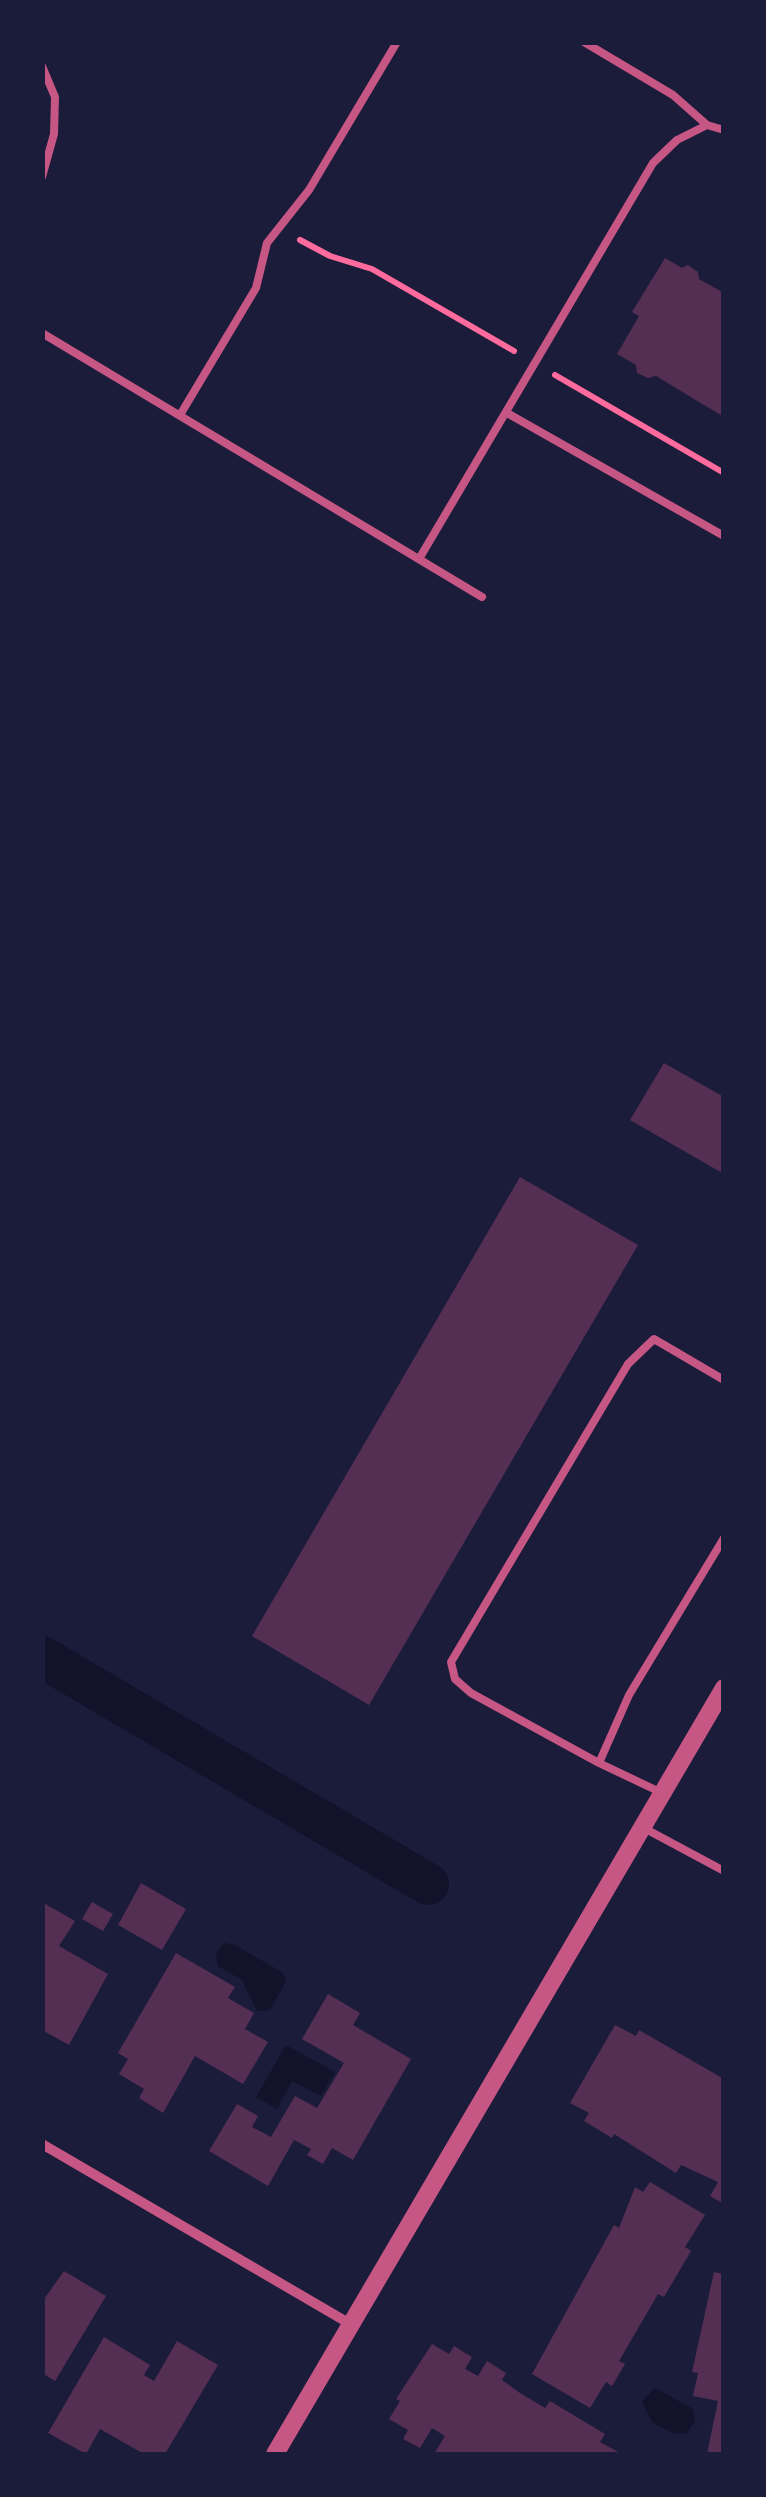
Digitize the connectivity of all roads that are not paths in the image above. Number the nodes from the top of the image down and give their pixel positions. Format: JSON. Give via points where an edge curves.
{"nodes":[{"id":1,"x":397,"y":42,"type":"edge"},
{"id":2,"x":584,"y":42,"type":"edge"},
{"id":3,"x":42,"y":66,"type":"edge"},
{"id":4,"x":707,"y":125,"type":"junction"},
{"id":5,"x":724,"y":130,"type":"edge"},
{"id":6,"x":42,"y":176,"type":"edge"},
{"id":7,"x":42,"y":333,"type":"edge"},
{"id":8,"x":507,"y":414,"type":"junction"},
{"id":9,"x":180,"y":415,"type":"junction"},
{"id":10,"x":724,"y":536,"type":"edge"},
{"id":11,"x":419,"y":559,"type":"junction"},
{"id":12,"x":482,"y":597,"type":"dead end"},
{"id":13,"x":724,"y":1380,"type":"edge"},
{"id":14,"x":724,"y":1538,"type":"edge"},
{"id":15,"x":724,"y":1688,"type":"edge"},
{"id":16,"x":599,"y":1763,"type":"junction"},
{"id":17,"x":662,"y":1794,"type":"junction"},
{"id":18,"x":642,"y":1827,"type":"junction"},
{"id":19,"x":724,"y":1872,"type":"edge"},
{"id":20,"x":42,"y":2144,"type":"edge"},
{"id":21,"x":352,"y":2324,"type":"junction"},
{"id":22,"x":275,"y":2454,"type":"edge"}],
"edges":[{"from":1,"to":9,"type":"lane","via":[[309,190],[267,243],[256,288]]},
{"from":2,"to":4,"type":"lane","via":[[674,94]]},
{"from":3,"to":6,"type":"lane","via":[[55,97],[54,134]]},
{"from":4,"to":5,"type":"lane"},
{"from":4,"to":8,"type":"lane","via":[[677,140],[653,164]]},
{"from":7,"to":9,"type":"lane"},
{"from":8,"to":10,"type":"lane"},
{"from":8,"to":11,"type":"lane"},
{"from":9,"to":11,"type":"lane"},
{"from":11,"to":12,"type":"lane"},
{"from":13,"to":16,"type":"lane","via":[[654,1339],[628,1364],[451,1662],[455,1679],[471,1693]]},
{"from":14,"to":16,"type":"lane","via":[[630,1695]]},
{"from":15,"to":17,"type":"street"},
{"from":16,"to":17,"type":"lane"},
{"from":17,"to":18,"type":"street"},
{"from":18,"to":19,"type":"lane"},
{"from":18,"to":21,"type":"street"},
{"from":20,"to":21,"type":"street"},
{"from":21,"to":22,"type":"street"}]}
